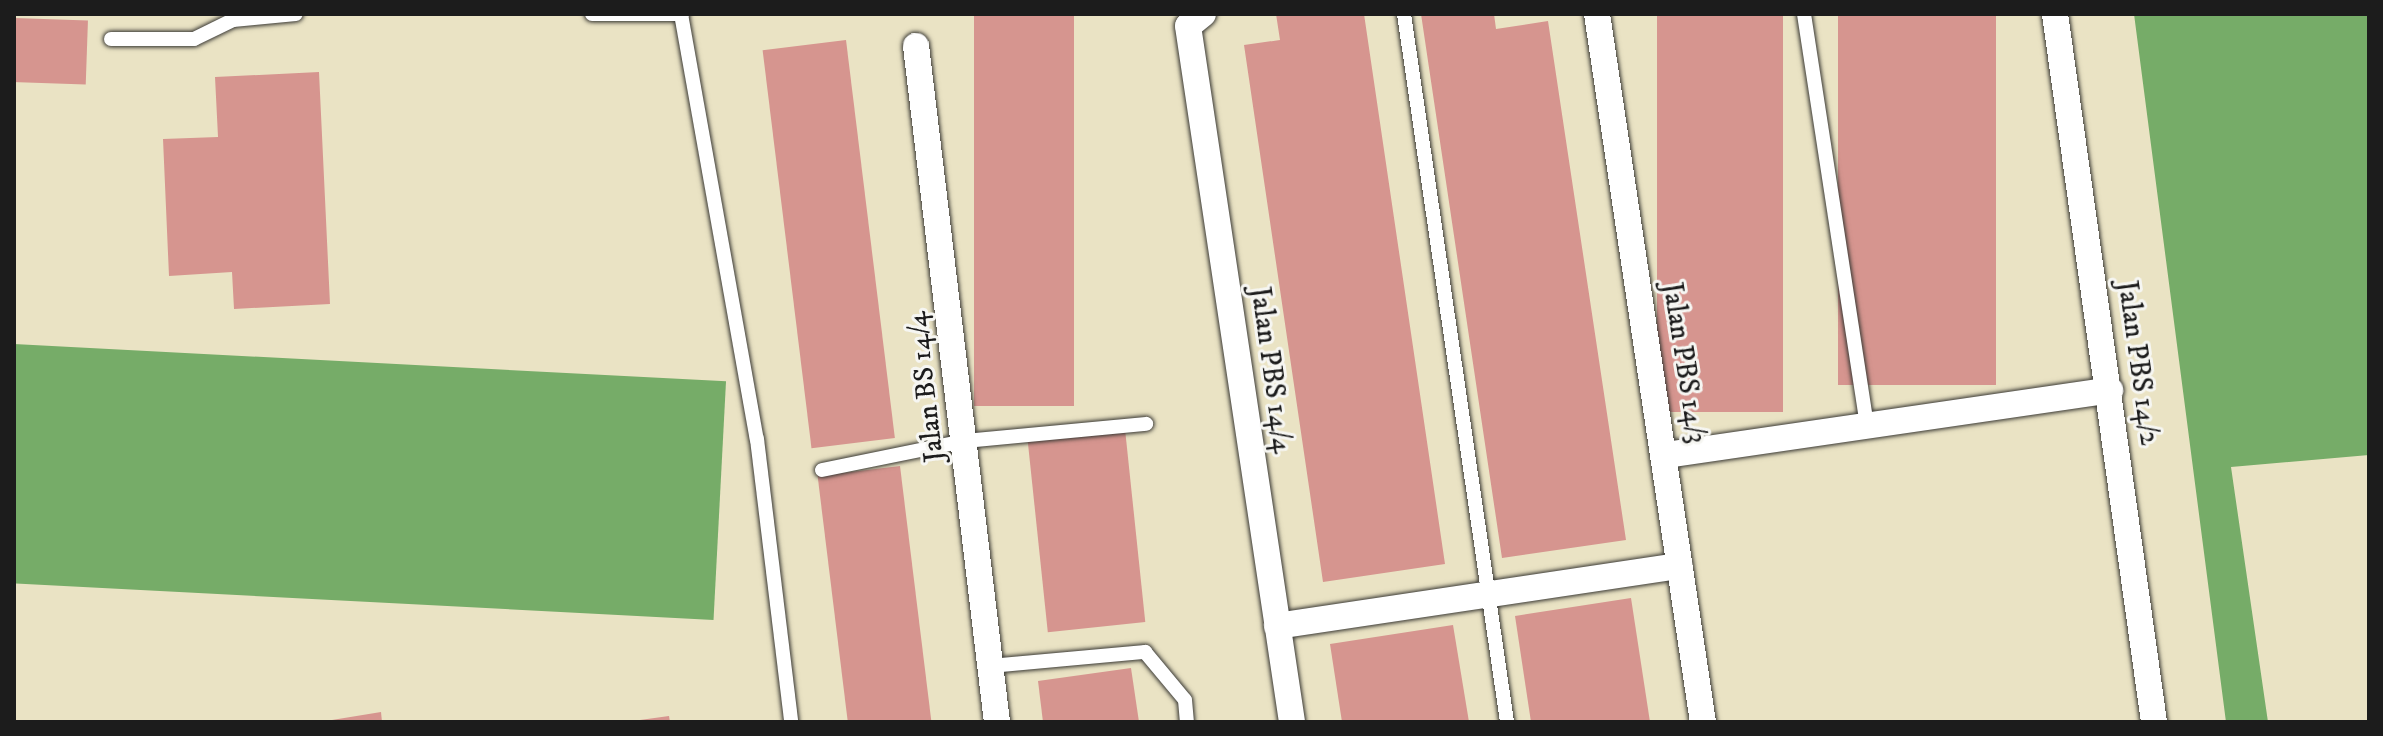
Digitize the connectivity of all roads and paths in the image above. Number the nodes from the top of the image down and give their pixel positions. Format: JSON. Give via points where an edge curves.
{"nodes":[{"id":1,"x":296,"y":14,"type":"edge"},
{"id":2,"x":592,"y":14,"type":"edge"},
{"id":3,"x":682,"y":14,"type":"edge"},
{"id":4,"x":1404,"y":14,"type":"edge"},
{"id":5,"x":1597,"y":14,"type":"edge"},
{"id":6,"x":1804,"y":14,"type":"edge"},
{"id":7,"x":2055,"y":14,"type":"edge"},
{"id":8,"x":1196,"y":20,"type":"edge"},
{"id":9,"x":111,"y":39,"type":"dead end"},
{"id":10,"x":916,"y":46,"type":"dead end"},
{"id":11,"x":2110,"y":390,"type":"junction"},
{"id":12,"x":1146,"y":424,"type":"dead end"},
{"id":13,"x":1867,"y":426,"type":"junction"},
{"id":14,"x":965,"y":441,"type":"junction"},
{"id":15,"x":1666,"y":455,"type":"junction"},
{"id":16,"x":822,"y":470,"type":"dead end"},
{"id":17,"x":1680,"y":566,"type":"junction"},
{"id":18,"x":1488,"y":596,"type":"junction"},
{"id":19,"x":1277,"y":626,"type":"junction"},
{"id":20,"x":990,"y":666,"type":"junction"},
{"id":21,"x":791,"y":722,"type":"edge"},
{"id":22,"x":997,"y":722,"type":"edge"},
{"id":23,"x":1187,"y":722,"type":"edge"},
{"id":24,"x":1292,"y":722,"type":"edge"},
{"id":25,"x":1507,"y":722,"type":"edge"},
{"id":26,"x":1703,"y":722,"type":"edge"},
{"id":27,"x":2154,"y":722,"type":"edge"}],
"edges":[{"from":1,"to":9,"type":"lane","via":[[233,20],[194,39]]},
{"from":2,"to":3,"type":"lane"},
{"from":3,"to":21,"type":"lane","via":[[757,439]]},
{"from":4,"to":18,"type":"lane"},
{"from":5,"to":15,"type":"street","name":"Jalan PBS 14/3"},
{"from":6,"to":13,"type":"lane"},
{"from":7,"to":11,"type":"street","name":"Jalan PBS 14/2"},
{"from":8,"to":19,"type":"street","name":"Jalan PBS 14/4"},
{"from":10,"to":14,"type":"street","name":"Jalan BS 14/4"},
{"from":11,"to":13,"type":"street"},
{"from":11,"to":27,"type":"street","name":"Jalan PBS 14/2"},
{"from":12,"to":14,"type":"lane"},
{"from":13,"to":15,"type":"street"},
{"from":14,"to":16,"type":"lane"},
{"from":14,"to":20,"type":"street","name":"Jalan BS 14/4"},
{"from":15,"to":17,"type":"street","name":"Jalan PBS 14/3"},
{"from":17,"to":18,"type":"street"},
{"from":17,"to":26,"type":"street","name":"Jalan PBS 14/3"},
{"from":18,"to":19,"type":"street"},
{"from":18,"to":25,"type":"lane"},
{"from":19,"to":24,"type":"street","name":"Jalan PBS 14/4"},
{"from":20,"to":22,"type":"street","name":"Jalan BS 14/4"},
{"from":20,"to":23,"type":"lane","via":[[1145,652],[1185,700]]}]}
